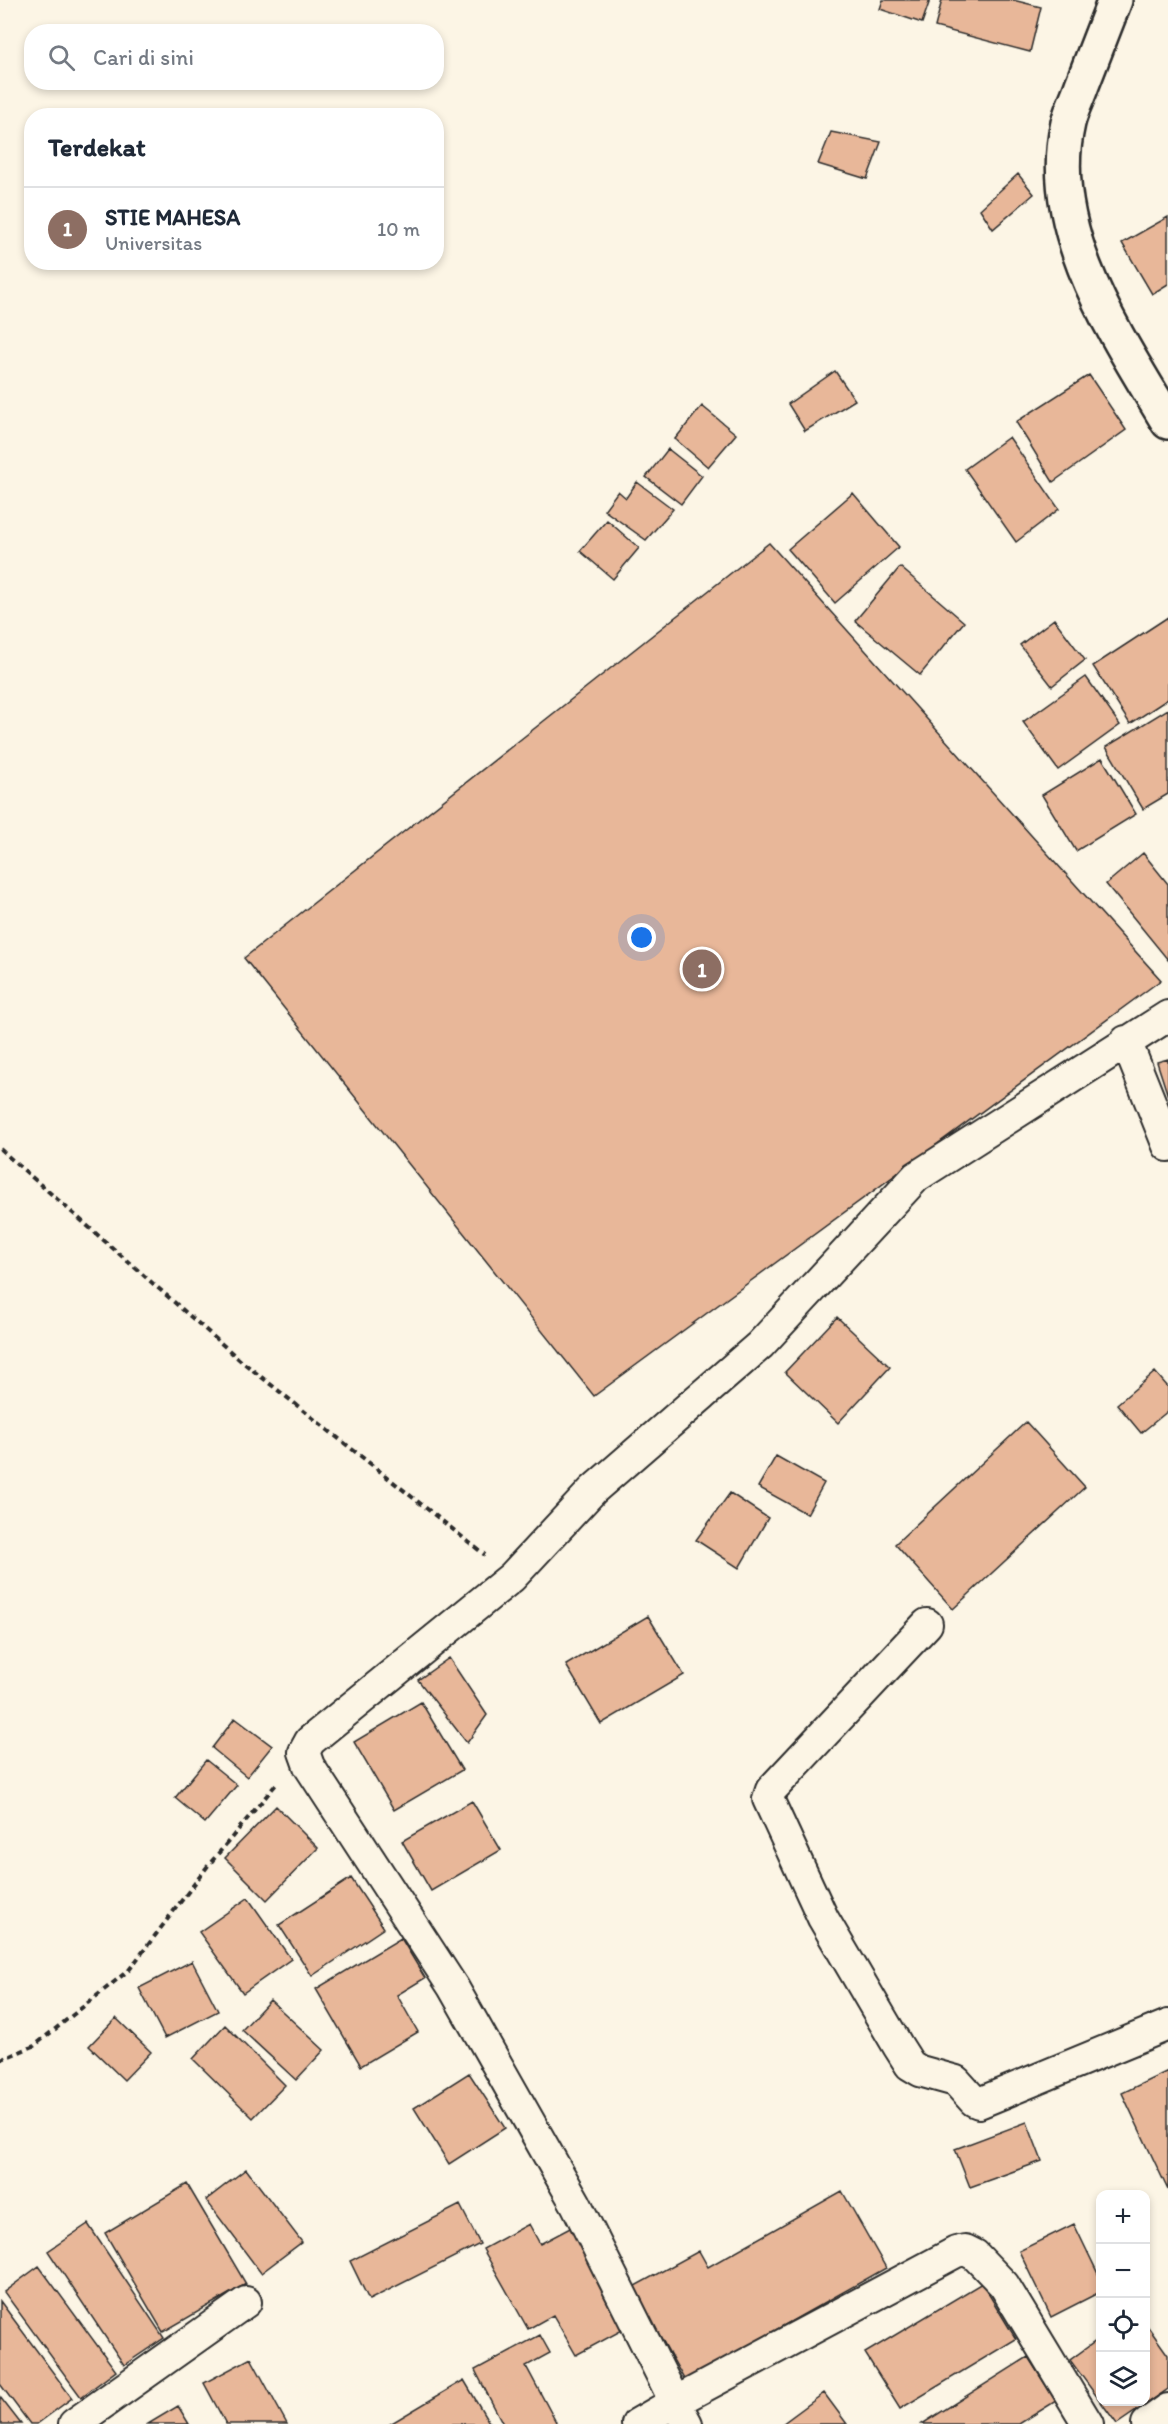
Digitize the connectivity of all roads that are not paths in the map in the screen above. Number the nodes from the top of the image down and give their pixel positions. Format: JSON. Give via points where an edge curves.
{"nodes":[{"id":1,"x":1115,"y":0,"type":"edge"},
{"id":2,"x":1168,"y":422,"type":"edge"},
{"id":3,"x":1168,"y":1016,"type":"edge"},
{"id":4,"x":1126,"y":1041,"type":"junction"},
{"id":5,"x":1168,"y":1146,"type":"edge"},
{"id":6,"x":927,"y":1624,"type":"dead end"},
{"id":7,"x":1168,"y":2025,"type":"edge"},
{"id":8,"x":246,"y":2302,"type":"dead end"},
{"id":9,"x":1168,"y":2409,"type":"edge"},
{"id":10,"x":681,"y":2413,"type":"edge"},
{"id":11,"x":74,"y":2424,"type":"edge"},
{"id":12,"x":637,"y":2424,"type":"edge"},
{"id":13,"x":1088,"y":2424,"type":"edge"},
{"id":14,"x":1147,"y":2424,"type":"edge"}],
"edges":[{"from":1,"to":2,"type":"street","via":[[1068,123],[1062,173],[1066,209],[1099,302]]},
{"from":3,"to":4,"type":"street"},
{"from":4,"to":5,"type":"street"},
{"from":4,"to":10,"type":"street","via":[[916,1177],[760,1345],[593,1490],[512,1577],[310,1741],[304,1752],[309,1766],[453,1987],[576,2204]]},
{"from":6,"to":7,"type":"street","via":[[771,1790],[768,1799],[823,1918],[898,2046],[910,2065],[956,2081],[979,2103]]},
{"from":8,"to":11,"type":"street"},
{"from":9,"to":14,"type":"street"},
{"from":10,"to":12,"type":"street"},
{"from":10,"to":13,"type":"street","via":[[965,2250],[1004,2285]]}]}
